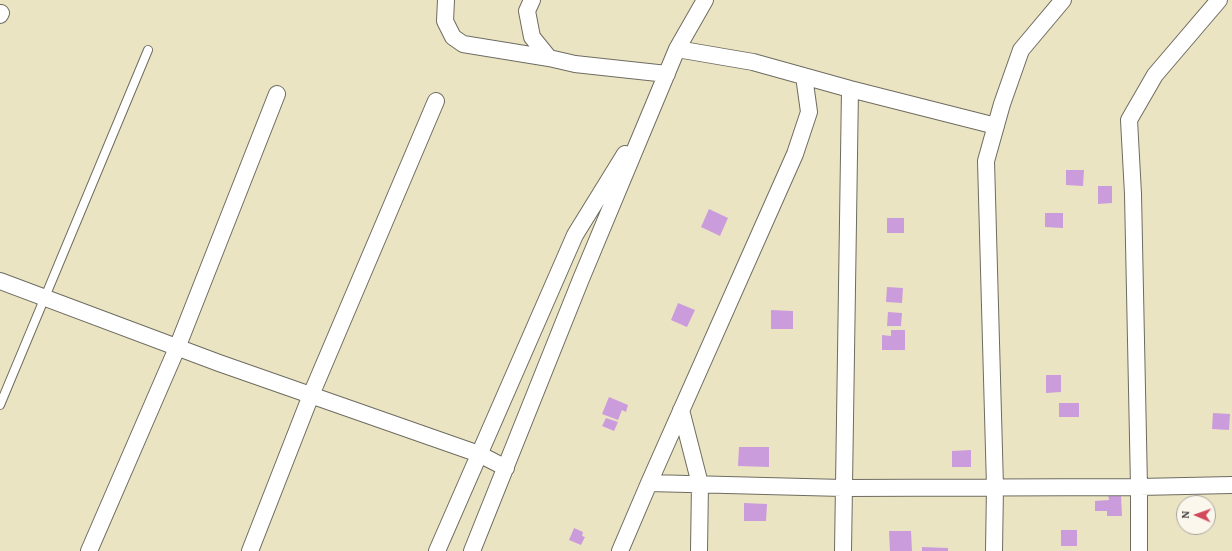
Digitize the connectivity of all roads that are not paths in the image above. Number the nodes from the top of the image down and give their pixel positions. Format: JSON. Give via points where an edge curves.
{"nodes":[{"id":1,"x":446,"y":0,"type":"edge"},
{"id":2,"x":532,"y":0,"type":"edge"},
{"id":3,"x":705,"y":0,"type":"edge"},
{"id":4,"x":1063,"y":0,"type":"edge"},
{"id":5,"x":1218,"y":0,"type":"edge"},
{"id":6,"x":677,"y":49,"type":"junction"},
{"id":7,"x":148,"y":50,"type":"dead end"},
{"id":8,"x":549,"y":58,"type":"junction"},
{"id":9,"x":667,"y":74,"type":"junction"},
{"id":10,"x":804,"y":76,"type":"junction"},
{"id":11,"x":850,"y":89,"type":"junction"},
{"id":12,"x":277,"y":94,"type":"dead end"},
{"id":13,"x":436,"y":101,"type":"dead end"},
{"id":14,"x":651,"y":111,"type":"junction"},
{"id":15,"x":996,"y":126,"type":"junction"},
{"id":16,"x":0,"y":281,"type":"edge"},
{"id":17,"x":44,"y":298,"type":"junction"},
{"id":18,"x":177,"y":348,"type":"junction"},
{"id":19,"x":311,"y":395,"type":"junction"},
{"id":20,"x":0,"y":405,"type":"edge"},
{"id":21,"x":681,"y":410,"type":"junction"},
{"id":22,"x":479,"y":454,"type":"junction"},
{"id":23,"x":506,"y":468,"type":"junction"},
{"id":24,"x":649,"y":483,"type":"junction"},
{"id":25,"x":700,"y":484,"type":"junction"},
{"id":26,"x":1232,"y":485,"type":"edge"},
{"id":27,"x":995,"y":487,"type":"junction"},
{"id":28,"x":1139,"y":487,"type":"junction"},
{"id":29,"x":843,"y":488,"type":"junction"},
{"id":30,"x":89,"y":551,"type":"edge"},
{"id":31,"x":250,"y":551,"type":"edge"},
{"id":32,"x":437,"y":551,"type":"edge"},
{"id":33,"x":472,"y":551,"type":"edge"},
{"id":34,"x":620,"y":551,"type":"edge"},
{"id":35,"x":699,"y":551,"type":"edge"},
{"id":36,"x":843,"y":551,"type":"edge"},
{"id":37,"x":994,"y":551,"type":"edge"},
{"id":38,"x":1139,"y":551,"type":"edge"}],
"edges":[{"from":1,"to":8,"type":"street","via":[[445,21],[453,37],[463,44]]},
{"from":2,"to":8,"type":"street","via":[[527,11],[532,36]]},
{"from":3,"to":6,"type":"street"},
{"from":4,"to":15,"type":"street","via":[[1021,50]]},
{"from":5,"to":28,"type":"street","via":[[1154,75],[1129,120]]},
{"from":6,"to":9,"type":"street"},
{"from":6,"to":10,"type":"street","via":[[753,62]]},
{"from":7,"to":17,"type":"lane"},
{"from":8,"to":9,"type":"street","via":[[575,64]]},
{"from":9,"to":14,"type":"street"},
{"from":10,"to":11,"type":"street"},
{"from":10,"to":21,"type":"street","via":[[808,112],[795,154]]},
{"from":11,"to":15,"type":"street"},
{"from":11,"to":29,"type":"street"},
{"from":12,"to":18,"type":"street"},
{"from":13,"to":19,"type":"street"},
{"from":14,"to":22,"type":"street","via":[[575,235]]},
{"from":14,"to":23,"type":"street"},
{"from":15,"to":27,"type":"street","via":[[986,161]]},
{"from":16,"to":17,"type":"street"},
{"from":17,"to":18,"type":"street"},
{"from":17,"to":20,"type":"lane"},
{"from":18,"to":19,"type":"street"},
{"from":18,"to":30,"type":"street"},
{"from":19,"to":22,"type":"street"},
{"from":19,"to":31,"type":"street"},
{"from":21,"to":24,"type":"street"},
{"from":21,"to":25,"type":"street"},
{"from":22,"to":23,"type":"street"},
{"from":22,"to":32,"type":"street"},
{"from":23,"to":33,"type":"street"},
{"from":24,"to":25,"type":"street"},
{"from":24,"to":34,"type":"street"},
{"from":25,"to":29,"type":"street"},
{"from":25,"to":35,"type":"street"},
{"from":26,"to":28,"type":"street"},
{"from":27,"to":28,"type":"street"},
{"from":27,"to":29,"type":"street"},
{"from":27,"to":37,"type":"street"},
{"from":28,"to":38,"type":"street"},
{"from":29,"to":36,"type":"street"}]}
